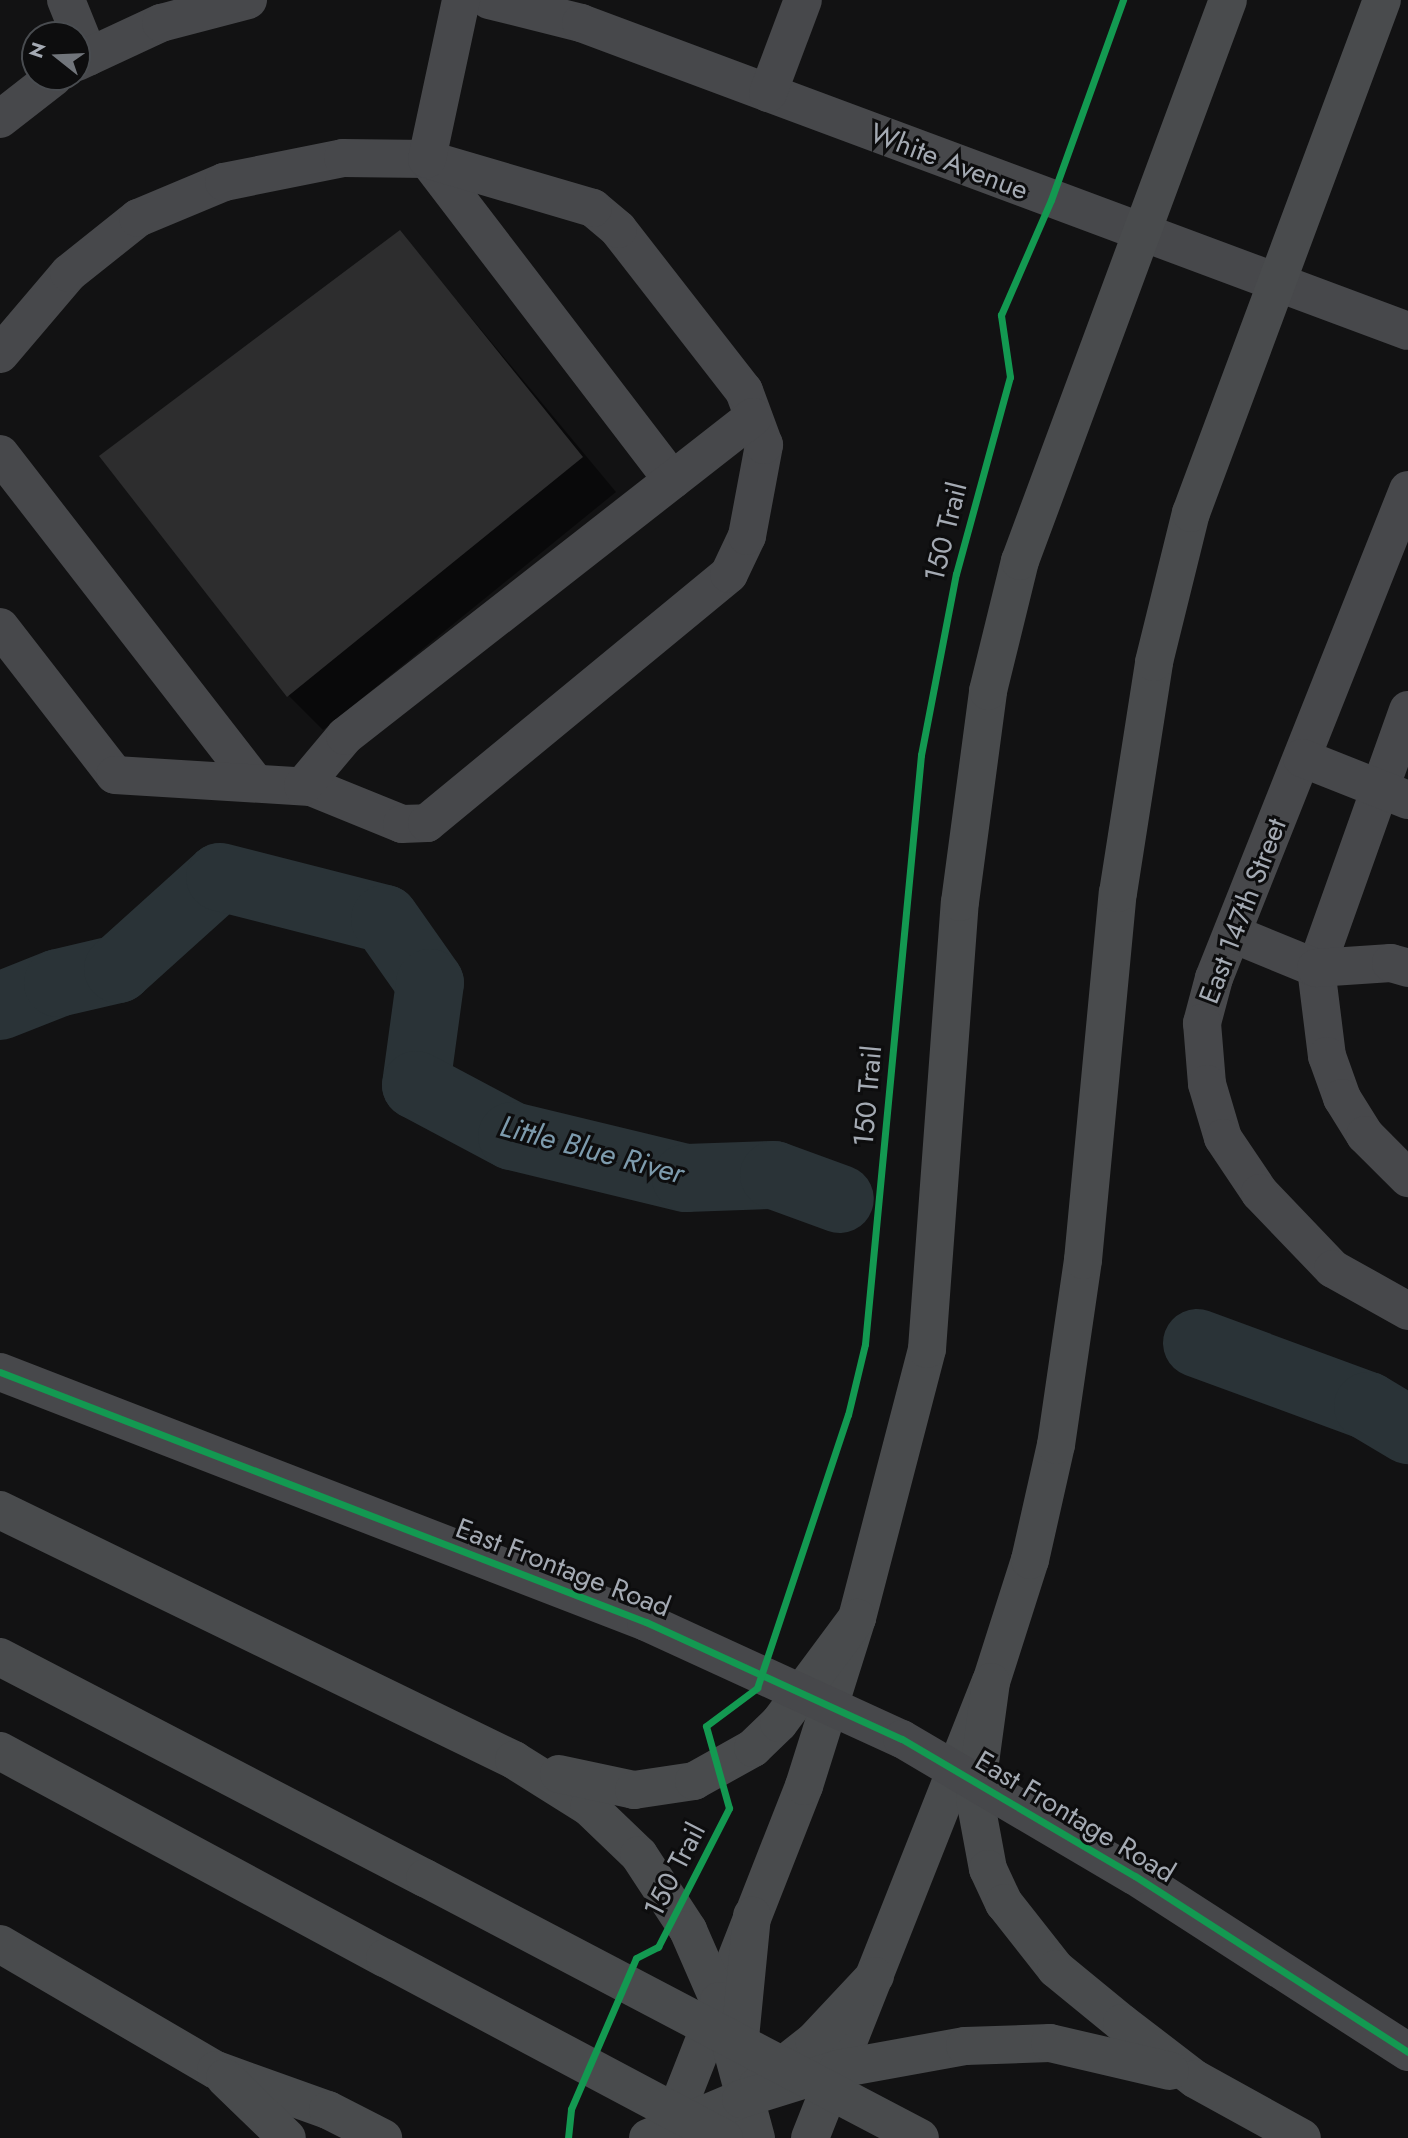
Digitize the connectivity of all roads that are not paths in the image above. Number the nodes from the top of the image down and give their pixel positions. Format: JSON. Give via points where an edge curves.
{"nodes":[{"id":1,"x":66,"y":0,"type":"edge"},
{"id":2,"x":248,"y":0,"type":"edge"},
{"id":3,"x":461,"y":0,"type":"edge"},
{"id":4,"x":489,"y":0,"type":"edge"},
{"id":5,"x":803,"y":0,"type":"edge"},
{"id":6,"x":1228,"y":0,"type":"edge"},
{"id":7,"x":1381,"y":0,"type":"edge"},
{"id":8,"x":72,"y":21,"type":"edge"},
{"id":9,"x":91,"y":56,"type":"edge"},
{"id":10,"x":36,"y":91,"type":"edge"},
{"id":11,"x":768,"y":93,"type":"junction"},
{"id":12,"x":0,"y":119,"type":"edge"},
{"id":13,"x":427,"y":159,"type":"junction"},
{"id":14,"x":1138,"y":233,"type":"junction"},
{"id":15,"x":1275,"y":282,"type":"junction"},
{"id":16,"x":1408,"y":331,"type":"edge"},
{"id":17,"x":0,"y":354,"type":"edge"},
{"id":18,"x":754,"y":417,"type":"junction"},
{"id":19,"x":0,"y":454,"type":"edge"},
{"id":20,"x":672,"y":480,"type":"junction"},
{"id":21,"x":1408,"y":490,"type":"edge"},
{"id":22,"x":0,"y":627,"type":"edge"},
{"id":23,"x":1406,"y":722,"type":"edge"},
{"id":24,"x":1302,"y":758,"type":"junction"},
{"id":25,"x":255,"y":783,"type":"junction"},
{"id":26,"x":303,"y":786,"type":"junction"},
{"id":27,"x":1395,"y":795,"type":"edge"},
{"id":28,"x":1233,"y":934,"type":"junction"},
{"id":29,"x":1315,"y":968,"type":"junction"},
{"id":30,"x":1408,"y":968,"type":"edge"},
{"id":31,"x":1408,"y":1177,"type":"edge"},
{"id":32,"x":1408,"y":1311,"type":"edge"},
{"id":33,"x":0,"y":1372,"type":"edge"},
{"id":34,"x":0,"y":1510,"type":"edge"},
{"id":35,"x":857,"y":1618,"type":"junction"},
{"id":36,"x":0,"y":1657,"type":"edge"},
{"id":37,"x":991,"y":1682,"type":"junction"},
{"id":38,"x":0,"y":1751,"type":"edge"},
{"id":39,"x":514,"y":1760,"type":"junction"},
{"id":40,"x":752,"y":1916,"type":"junction"},
{"id":41,"x":0,"y":1944,"type":"edge"},
{"id":42,"x":875,"y":1976,"type":"junction"},
{"id":43,"x":719,"y":2001,"type":"junction"},
{"id":44,"x":1408,"y":2052,"type":"edge"},
{"id":45,"x":838,"y":2069,"type":"junction"},
{"id":46,"x":216,"y":2070,"type":"junction"},
{"id":47,"x":1195,"y":2079,"type":"junction"},
{"id":48,"x":741,"y":2099,"type":"junction"},
{"id":49,"x":660,"y":2136,"type":"edge"},
{"id":50,"x":287,"y":2138,"type":"edge"},
{"id":51,"x":383,"y":2138,"type":"edge"},
{"id":52,"x":709,"y":2138,"type":"edge"},
{"id":53,"x":724,"y":2138,"type":"edge"},
{"id":54,"x":741,"y":2138,"type":"edge"},
{"id":55,"x":756,"y":2138,"type":"edge"},
{"id":56,"x":810,"y":2138,"type":"edge"},
{"id":57,"x":920,"y":2138,"type":"edge"},
{"id":58,"x":1301,"y":2138,"type":"edge"}],
"edges":[{"from":1,"to":8,"type":"street"},
{"from":2,"to":9,"type":"street","via":[[161,23]]},
{"from":3,"to":13,"type":"street"},
{"from":4,"to":11,"type":"street","name":"White Avenue","via":[[581,23]]},
{"from":5,"to":11,"type":"street"},
{"from":6,"to":14,"type":"main road"},
{"from":7,"to":15,"type":"main road"},
{"from":10,"to":12,"type":"street"},
{"from":11,"to":14,"type":"street","name":"White Avenue"},
{"from":13,"to":17,"type":"street","via":[[343,158],[224,182],[138,218],[69,273]]},
{"from":13,"to":18,"type":"street","via":[[593,208],[618,229],[744,391]]},
{"from":13,"to":20,"type":"street"},
{"from":14,"to":15,"type":"street","name":"White Avenue"},
{"from":14,"to":35,"type":"main road","via":[[1020,561],[988,691],[960,902],[927,1349]]},
{"from":15,"to":16,"type":"street","name":"White Avenue"},
{"from":15,"to":37,"type":"main road","via":[[1191,513],[1154,662],[1118,893],[1083,1260],[1056,1445],[1030,1560]]},
{"from":18,"to":20,"type":"street"},
{"from":18,"to":26,"type":"street","via":[[764,444],[747,536],[729,574],[447,806],[426,823],[402,824]]},
{"from":19,"to":25,"type":"street"},
{"from":20,"to":26,"type":"street","via":[[345,736]]},
{"from":21,"to":24,"type":"street","name":"East 147th Street"},
{"from":22,"to":25,"type":"street","via":[[115,775]]},
{"from":23,"to":27,"type":"street"},
{"from":24,"to":27,"type":"street"},
{"from":24,"to":28,"type":"street","name":"East 147th Street"},
{"from":25,"to":26,"type":"street"},
{"from":27,"to":29,"type":"street"},
{"from":28,"to":29,"type":"street"},
{"from":28,"to":32,"type":"street","name":"East 147th Street","via":[[1202,1023],[1207,1084],[1223,1138],[1299,1239],[1333,1269]]},
{"from":29,"to":30,"type":"street","via":[[1391,962]]},
{"from":29,"to":31,"type":"street","via":[[1327,1056],[1342,1098],[1365,1135]]},
{"from":33,"to":44,"type":"street","name":"East Frontage Road","bridge":true,"via":[[646,1622],[902,1739],[1135,1875]]},
{"from":34,"to":39,"type":"main road"},
{"from":35,"to":39,"type":"main road","via":[[779,1723],[753,1748],[695,1781],[605,1788]]},
{"from":35,"to":40,"type":"main road","via":[[804,1786]]},
{"from":36,"to":57,"type":"main road","bridge":true},
{"from":37,"to":42,"type":"main road"},
{"from":37,"to":47,"type":"main road","via":[[975,1799],[985,1859],[1004,1903],[1056,1969]]},
{"from":38,"to":53,"type":"main road","bridge":true},
{"from":39,"to":43,"type":"main road","via":[[589,1807],[639,1855],[688,1930]]},
{"from":40,"to":43,"type":"main road"},
{"from":40,"to":48,"type":"main road","via":[[740,2006]]},
{"from":41,"to":46,"type":"main road"},
{"from":42,"to":45,"type":"main road"},
{"from":42,"to":48,"type":"main road","via":[[814,2041]]},
{"from":43,"to":48,"type":"main road"},
{"from":43,"to":49,"type":"main road"},
{"from":45,"to":47,"type":"main road","via":[[965,2046],[1051,2043],[1128,2057]]},
{"from":45,"to":48,"type":"main road"},
{"from":45,"to":56,"type":"main road"},
{"from":46,"to":50,"type":"main road"},
{"from":46,"to":51,"type":"main road","via":[[328,2110]]},
{"from":47,"to":58,"type":"main road"},
{"from":48,"to":49,"type":"main road"},
{"from":48,"to":52,"type":"main road"},
{"from":48,"to":54,"type":"main road"},
{"from":48,"to":55,"type":"main road"}]}
